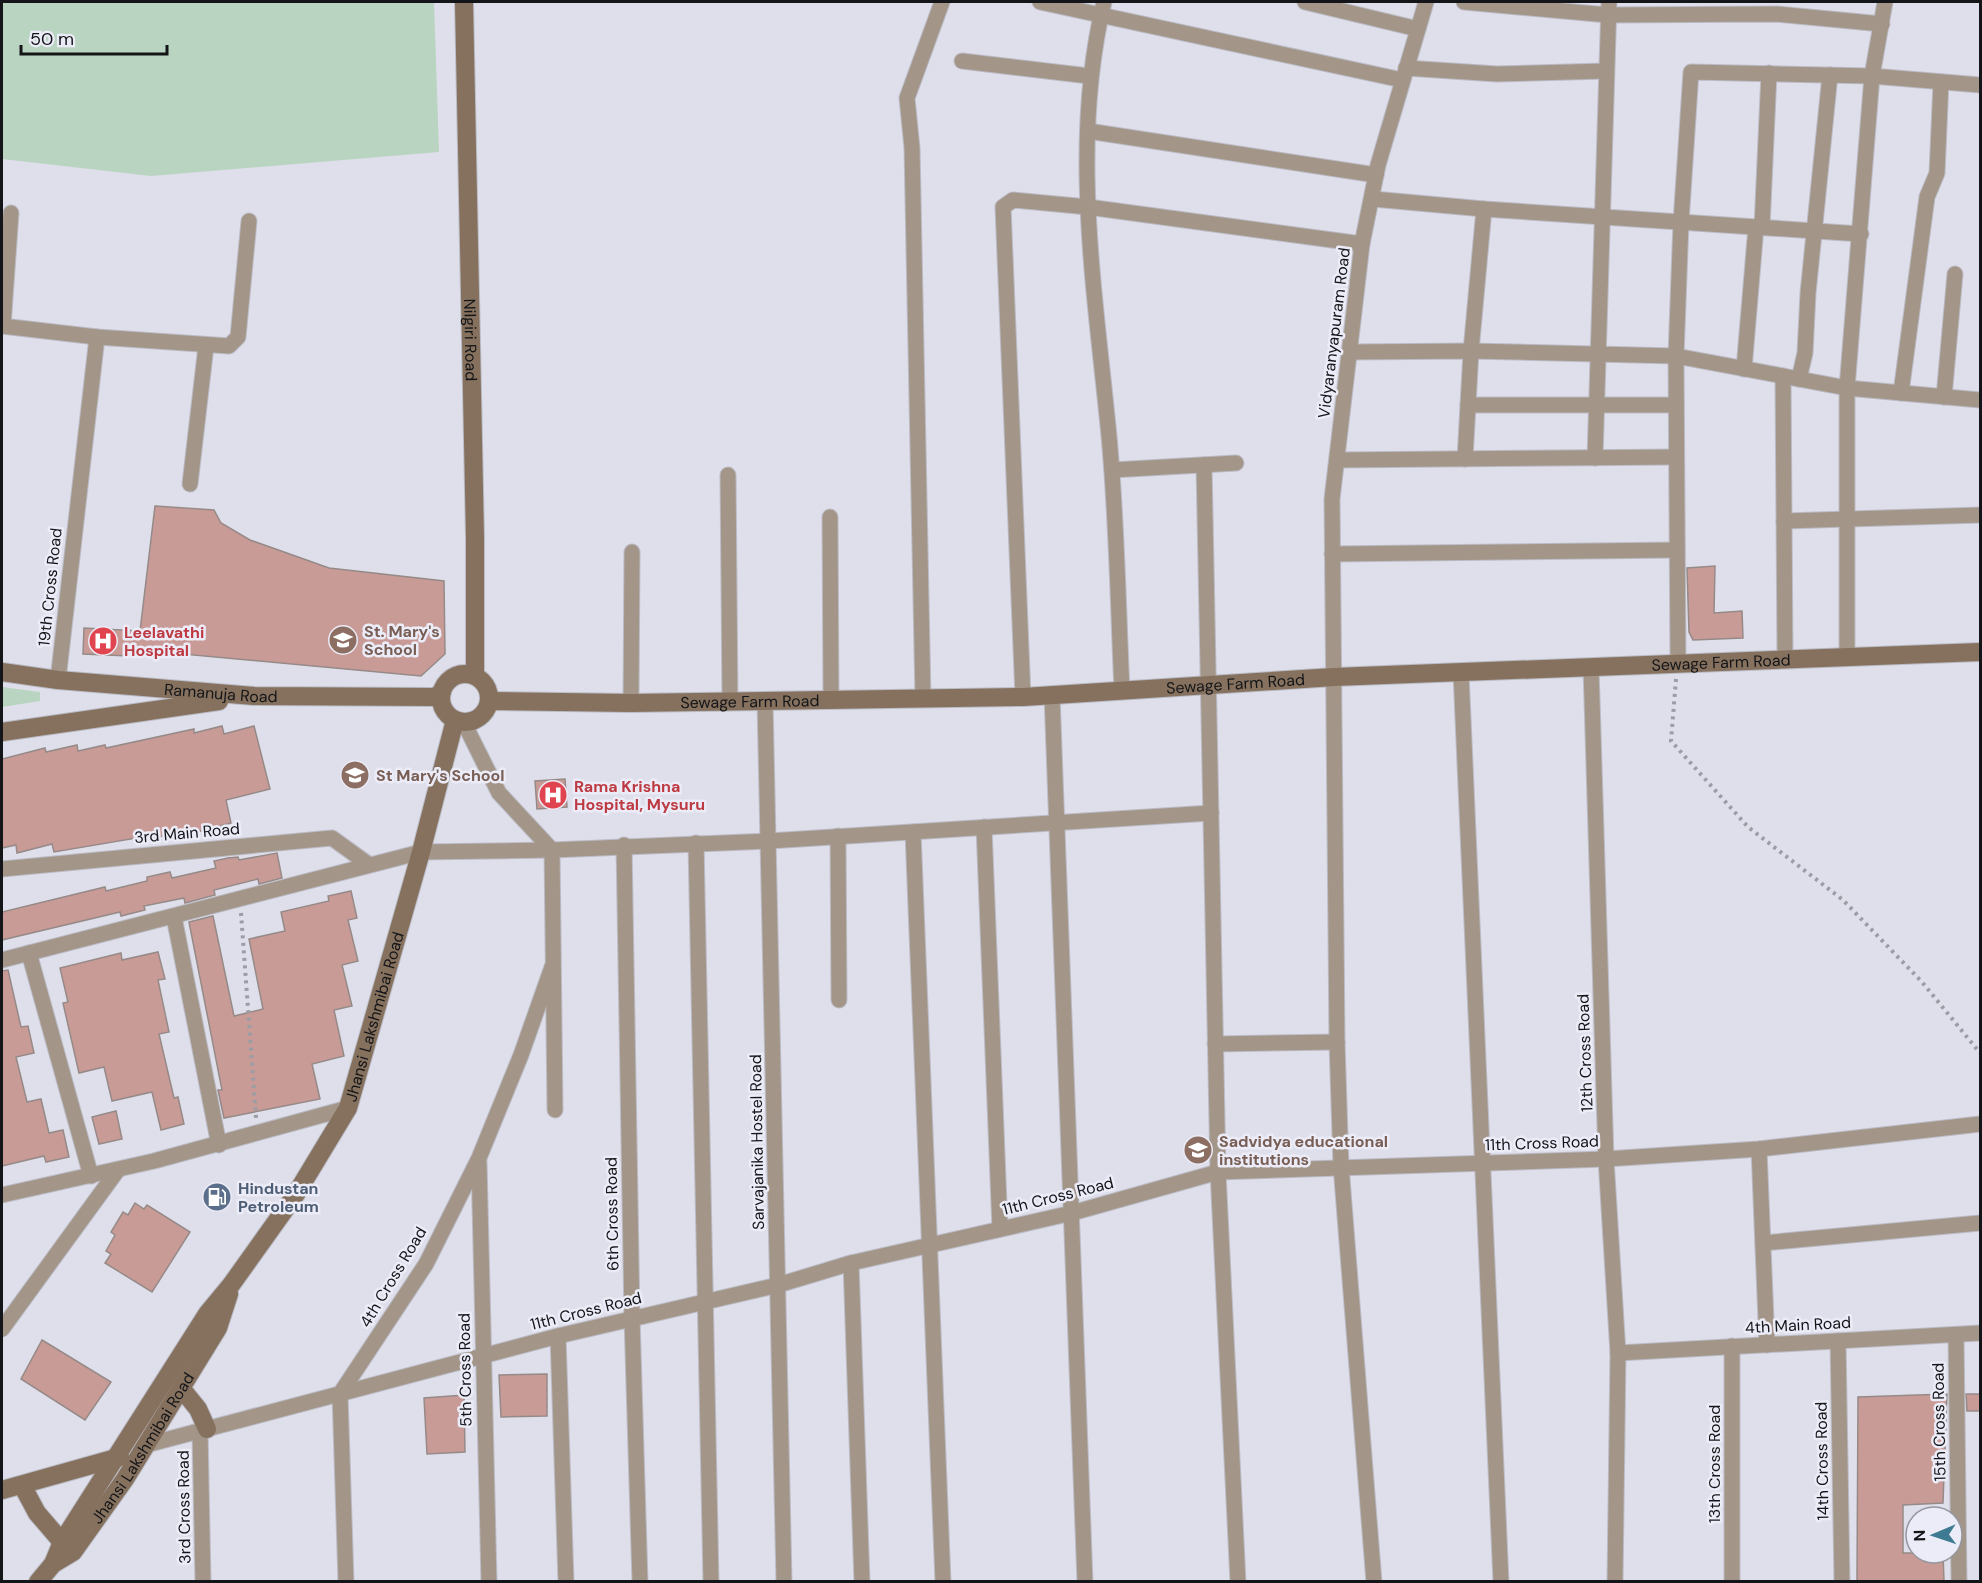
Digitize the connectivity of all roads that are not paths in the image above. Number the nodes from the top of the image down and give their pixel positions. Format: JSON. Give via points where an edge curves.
{"nodes":[{"id":1,"x":464,"y":2,"type":"edge"},
{"id":2,"x":942,"y":2,"type":"edge"},
{"id":3,"x":1040,"y":2,"type":"edge"},
{"id":4,"x":1305,"y":2,"type":"edge"},
{"id":5,"x":1426,"y":2,"type":"edge"},
{"id":6,"x":1464,"y":2,"type":"edge"},
{"id":7,"x":1885,"y":2,"type":"edge"},
{"id":8,"x":1608,"y":8,"type":"edge"},
{"id":9,"x":1102,"y":9,"type":"edge"},
{"id":10,"x":1882,"y":24,"type":"junction"},
{"id":11,"x":1418,"y":29,"type":"junction"},
{"id":12,"x":962,"y":61,"type":"dead end"},
{"id":13,"x":1606,"y":71,"type":"junction"},
{"id":14,"x":1404,"y":74,"type":"junction"},
{"id":15,"x":1769,"y":74,"type":"junction"},
{"id":16,"x":1830,"y":75,"type":"junction"},
{"id":17,"x":1089,"y":76,"type":"junction"},
{"id":18,"x":1872,"y":76,"type":"junction"},
{"id":19,"x":1941,"y":82,"type":"junction"},
{"id":20,"x":1980,"y":85,"type":"edge"},
{"id":21,"x":1088,"y":131,"type":"junction"},
{"id":22,"x":1376,"y":175,"type":"junction"},
{"id":23,"x":1373,"y":199,"type":"junction"},
{"id":24,"x":1088,"y":207,"type":"junction"},
{"id":25,"x":1484,"y":209,"type":"junction"},
{"id":26,"x":11,"y":213,"type":"dead end"},
{"id":27,"x":1602,"y":217,"type":"junction"},
{"id":28,"x":249,"y":222,"type":"dead end"},
{"id":29,"x":1681,"y":222,"type":"junction"},
{"id":30,"x":1759,"y":227,"type":"junction"},
{"id":31,"x":1814,"y":231,"type":"junction"},
{"id":32,"x":1861,"y":234,"type":"junction"},
{"id":33,"x":1362,"y":244,"type":"junction"},
{"id":34,"x":1955,"y":274,"type":"dead end"},
{"id":35,"x":2,"y":326,"type":"edge"},
{"id":36,"x":97,"y":337,"type":"junction"},
{"id":37,"x":206,"y":346,"type":"junction"},
{"id":38,"x":1471,"y":351,"type":"junction"},
{"id":39,"x":1349,"y":352,"type":"junction"},
{"id":40,"x":1598,"y":354,"type":"junction"},
{"id":41,"x":1676,"y":356,"type":"junction"},
{"id":42,"x":1744,"y":369,"type":"junction"},
{"id":43,"x":1791,"y":378,"type":"junction"},
{"id":44,"x":1847,"y":388,"type":"junction"},
{"id":45,"x":1900,"y":393,"type":"junction"},
{"id":46,"x":1944,"y":397,"type":"junction"},
{"id":47,"x":1980,"y":400,"type":"edge"},
{"id":48,"x":1468,"y":405,"type":"junction"},
{"id":49,"x":1676,"y":405,"type":"junction"},
{"id":50,"x":1596,"y":406,"type":"junction"},
{"id":51,"x":1676,"y":457,"type":"junction"},
{"id":52,"x":1595,"y":458,"type":"junction"},
{"id":53,"x":1465,"y":459,"type":"junction"},
{"id":54,"x":1337,"y":460,"type":"junction"},
{"id":55,"x":1236,"y":463,"type":"dead end"},
{"id":56,"x":1204,"y":465,"type":"junction"},
{"id":57,"x":1112,"y":470,"type":"junction"},
{"id":58,"x":728,"y":475,"type":"dead end"},
{"id":59,"x":190,"y":484,"type":"dead end"},
{"id":60,"x":1980,"y":515,"type":"edge"},
{"id":61,"x":830,"y":517,"type":"dead end"},
{"id":62,"x":1846,"y":519,"type":"junction"},
{"id":63,"x":1784,"y":521,"type":"junction"},
{"id":64,"x":1676,"y":550,"type":"junction"},
{"id":65,"x":632,"y":552,"type":"dead end"},
{"id":66,"x":1332,"y":554,"type":"junction"},
{"id":67,"x":1980,"y":652,"type":"edge"},
{"id":68,"x":1848,"y":657,"type":"junction"},
{"id":69,"x":1785,"y":658,"type":"junction"},
{"id":70,"x":1678,"y":662,"type":"junction"},
{"id":71,"x":1591,"y":667,"type":"junction"},
{"id":72,"x":2,"y":672,"type":"edge"},
{"id":73,"x":1461,"y":673,"type":"junction"},
{"id":74,"x":475,"y":676,"type":"junction"},
{"id":75,"x":1334,"y":677,"type":"junction"},
{"id":76,"x":58,"y":680,"type":"junction"},
{"id":77,"x":1209,"y":686,"type":"junction"},
{"id":78,"x":1122,"y":691,"type":"junction"},
{"id":79,"x":442,"y":692,"type":"junction"},
{"id":80,"x":1052,"y":695,"type":"junction"},
{"id":81,"x":254,"y":696,"type":"junction"},
{"id":82,"x":1023,"y":697,"type":"junction"},
{"id":83,"x":831,"y":698,"type":"junction"},
{"id":84,"x":923,"y":699,"type":"junction"},
{"id":85,"x":489,"y":701,"type":"junction"},
{"id":86,"x":765,"y":701,"type":"junction"},
{"id":87,"x":730,"y":702,"type":"junction"},
{"id":88,"x":631,"y":703,"type":"junction"},
{"id":89,"x":459,"y":722,"type":"junction"},
{"id":90,"x":2,"y":732,"type":"edge"},
{"id":91,"x":1211,"y":813,"type":"junction"},
{"id":92,"x":1056,"y":823,"type":"junction"},
{"id":93,"x":984,"y":827,"type":"junction"},
{"id":94,"x":913,"y":832,"type":"junction"},
{"id":95,"x":838,"y":836,"type":"junction"},
{"id":96,"x":769,"y":841,"type":"junction"},
{"id":97,"x":696,"y":843,"type":"junction"},
{"id":98,"x":624,"y":845,"type":"junction"},
{"id":99,"x":552,"y":850,"type":"junction"},
{"id":100,"x":421,"y":852,"type":"junction"},
{"id":101,"x":368,"y":864,"type":"junction"},
{"id":102,"x":2,"y":869,"type":"edge"},
{"id":103,"x":174,"y":917,"type":"junction"},
{"id":104,"x":28,"y":953,"type":"junction"},
{"id":105,"x":2,"y":960,"type":"edge"},
{"id":106,"x":552,"y":967,"type":"junction"},
{"id":107,"x":839,"y":1000,"type":"dead end"},
{"id":108,"x":1337,"y":1042,"type":"junction"},
{"id":109,"x":1215,"y":1044,"type":"junction"},
{"id":110,"x":348,"y":1108,"type":"junction"},
{"id":111,"x":555,"y":1110,"type":"dead end"},
{"id":112,"x":1980,"y":1124,"type":"edge"},
{"id":113,"x":219,"y":1145,"type":"junction"},
{"id":114,"x":1759,"y":1149,"type":"junction"},
{"id":115,"x":479,"y":1158,"type":"junction"},
{"id":116,"x":1606,"y":1159,"type":"junction"},
{"id":117,"x":1483,"y":1163,"type":"junction"},
{"id":118,"x":1341,"y":1166,"type":"junction"},
{"id":119,"x":117,"y":1171,"type":"junction"},
{"id":120,"x":1218,"y":1172,"type":"junction"},
{"id":121,"x":91,"y":1176,"type":"junction"},
{"id":122,"x":2,"y":1195,"type":"edge"},
{"id":123,"x":1072,"y":1213,"type":"junction"},
{"id":124,"x":1980,"y":1223,"type":"edge"},
{"id":125,"x":1000,"y":1229,"type":"junction"},
{"id":126,"x":1763,"y":1243,"type":"junction"},
{"id":127,"x":930,"y":1245,"type":"junction"},
{"id":128,"x":851,"y":1263,"type":"junction"},
{"id":129,"x":231,"y":1285,"type":"junction"},
{"id":130,"x":778,"y":1285,"type":"junction"},
{"id":131,"x":704,"y":1301,"type":"junction"},
{"id":132,"x":632,"y":1318,"type":"junction"},
{"id":133,"x":2,"y":1329,"type":"edge"},
{"id":134,"x":1980,"y":1333,"type":"edge"},
{"id":135,"x":1956,"y":1335,"type":"junction"},
{"id":136,"x":558,"y":1336,"type":"junction"},
{"id":137,"x":1838,"y":1341,"type":"junction"},
{"id":138,"x":1767,"y":1345,"type":"junction"},
{"id":139,"x":1732,"y":1346,"type":"junction"},
{"id":140,"x":1618,"y":1353,"type":"junction"},
{"id":141,"x":482,"y":1357,"type":"junction"},
{"id":142,"x":181,"y":1388,"type":"junction"},
{"id":143,"x":340,"y":1394,"type":"junction"},
{"id":144,"x":203,"y":1430,"type":"junction"},
{"id":145,"x":146,"y":1445,"type":"junction"},
{"id":146,"x":117,"y":1459,"type":"junction"},
{"id":147,"x":22,"y":1485,"type":"junction"},
{"id":148,"x":2,"y":1490,"type":"edge"},
{"id":149,"x":62,"y":1542,"type":"junction"},
{"id":150,"x":54,"y":1573,"type":"edge"},
{"id":151,"x":38,"y":1581,"type":"edge"},
{"id":152,"x":203,"y":1581,"type":"edge"},
{"id":153,"x":346,"y":1581,"type":"edge"},
{"id":154,"x":489,"y":1581,"type":"edge"},
{"id":155,"x":566,"y":1581,"type":"edge"},
{"id":156,"x":640,"y":1581,"type":"edge"},
{"id":157,"x":711,"y":1581,"type":"edge"},
{"id":158,"x":784,"y":1581,"type":"edge"},
{"id":159,"x":862,"y":1581,"type":"edge"},
{"id":160,"x":943,"y":1581,"type":"edge"},
{"id":161,"x":1085,"y":1581,"type":"edge"},
{"id":162,"x":1238,"y":1581,"type":"edge"},
{"id":163,"x":1374,"y":1581,"type":"edge"},
{"id":164,"x":1501,"y":1581,"type":"edge"},
{"id":165,"x":1615,"y":1581,"type":"edge"},
{"id":166,"x":1732,"y":1581,"type":"edge"},
{"id":167,"x":1842,"y":1581,"type":"edge"},
{"id":168,"x":1959,"y":1581,"type":"edge"}],
"edges":[{"from":1,"to":74,"type":"main road","name":"Nilgiri Road"},
{"from":2,"to":84,"type":"street","via":[[909,89],[907,105],[912,148]]},
{"from":3,"to":9,"type":"street"},
{"from":4,"to":11,"type":"street"},
{"from":5,"to":11,"type":"street","name":"Vidyaranyapuram Road"},
{"from":6,"to":8,"type":"street"},
{"from":7,"to":10,"type":"street"},
{"from":8,"to":10,"type":"street","via":[[1777,14]]},
{"from":8,"to":13,"type":"street"},
{"from":9,"to":14,"type":"street"},
{"from":9,"to":17,"type":"street"},
{"from":10,"to":18,"type":"street"},
{"from":11,"to":14,"type":"street","name":"Vidyaranyapuram Road"},
{"from":12,"to":17,"type":"street"},
{"from":13,"to":14,"type":"street"},
{"from":13,"to":27,"type":"street"},
{"from":14,"to":22,"type":"street","name":"Vidyaranyapuram Road"},
{"from":15,"to":16,"type":"street"},
{"from":15,"to":29,"type":"street","via":[[1691,72]]},
{"from":15,"to":30,"type":"street"},
{"from":16,"to":18,"type":"street"},
{"from":16,"to":31,"type":"street"},
{"from":17,"to":21,"type":"street"},
{"from":18,"to":19,"type":"street"},
{"from":18,"to":32,"type":"street"},
{"from":19,"to":20,"type":"street"},
{"from":19,"to":45,"type":"street","via":[[1937,173],[1927,197]]},
{"from":21,"to":22,"type":"street"},
{"from":21,"to":24,"type":"street"},
{"from":22,"to":23,"type":"street","name":"Vidyaranyapuram Road"},
{"from":23,"to":25,"type":"street"},
{"from":23,"to":33,"type":"street","name":"Vidyaranyapuram Road"},
{"from":24,"to":33,"type":"street"},
{"from":24,"to":57,"type":"street"},
{"from":24,"to":82,"type":"street","via":[[1012,200],[1002,207]]},
{"from":25,"to":27,"type":"street"},
{"from":25,"to":38,"type":"street"},
{"from":26,"to":35,"type":"street"},
{"from":27,"to":29,"type":"street"},
{"from":27,"to":40,"type":"street"},
{"from":28,"to":37,"type":"street","via":[[238,337],[229,346]]},
{"from":29,"to":30,"type":"street"},
{"from":29,"to":41,"type":"street"},
{"from":30,"to":31,"type":"street"},
{"from":30,"to":42,"type":"street"},
{"from":31,"to":32,"type":"street"},
{"from":31,"to":43,"type":"street","via":[[1805,353]]},
{"from":32,"to":44,"type":"street"},
{"from":33,"to":39,"type":"street","name":"Vidyaranyapuram Road"},
{"from":34,"to":46,"type":"street"},
{"from":35,"to":36,"type":"street"},
{"from":36,"to":37,"type":"street"},
{"from":36,"to":76,"type":"street","name":"19th Cross Road"},
{"from":37,"to":59,"type":"street"},
{"from":38,"to":39,"type":"street"},
{"from":38,"to":40,"type":"street"},
{"from":38,"to":48,"type":"street"},
{"from":39,"to":54,"type":"street","name":"Vidyaranyapuram Road"},
{"from":40,"to":41,"type":"street"},
{"from":40,"to":50,"type":"street"},
{"from":41,"to":42,"type":"street"},
{"from":41,"to":49,"type":"street"},
{"from":42,"to":43,"type":"street"},
{"from":43,"to":44,"type":"street"},
{"from":43,"to":63,"type":"street"},
{"from":44,"to":45,"type":"street"},
{"from":44,"to":62,"type":"street"},
{"from":45,"to":46,"type":"street"},
{"from":46,"to":47,"type":"street"},
{"from":48,"to":50,"type":"street"},
{"from":48,"to":53,"type":"street"},
{"from":49,"to":50,"type":"street"},
{"from":49,"to":51,"type":"street"},
{"from":50,"to":52,"type":"street"},
{"from":51,"to":52,"type":"street"},
{"from":51,"to":64,"type":"street"},
{"from":52,"to":53,"type":"street"},
{"from":53,"to":54,"type":"street"},
{"from":54,"to":66,"type":"street","name":"Vidyaranyapuram Road"},
{"from":55,"to":56,"type":"street"},
{"from":56,"to":57,"type":"street"},
{"from":56,"to":77,"type":"street"},
{"from":57,"to":78,"type":"street"},
{"from":58,"to":87,"type":"street"},
{"from":60,"to":62,"type":"street"},
{"from":61,"to":83,"type":"street"},
{"from":62,"to":63,"type":"street"},
{"from":62,"to":68,"type":"street"},
{"from":63,"to":69,"type":"street"},
{"from":64,"to":66,"type":"street"},
{"from":64,"to":70,"type":"street"},
{"from":65,"to":88,"type":"street"},
{"from":66,"to":75,"type":"street","name":"Vidyaranyapuram Road"},
{"from":67,"to":68,"type":"main road","name":"Sewage Farm Road"},
{"from":68,"to":69,"type":"main road","name":"Sewage Farm Road"},
{"from":69,"to":70,"type":"main road","name":"Sewage Farm Road"},
{"from":70,"to":71,"type":"main road","name":"Sewage Farm Road"},
{"from":71,"to":73,"type":"main road","name":"Sewage Farm Road"},
{"from":71,"to":116,"type":"street","name":"12th Cross Road"},
{"from":72,"to":76,"type":"main road","name":"Ramanuja Road"},
{"from":73,"to":75,"type":"main road","name":"Sewage Farm Road"},
{"from":73,"to":117,"type":"street"},
{"from":74,"to":79,"type":"main road","via":[[451,678]]},
{"from":74,"to":85,"type":"main road","via":[[486,687]]},
{"from":75,"to":77,"type":"main road","name":"Sewage Farm Road"},
{"from":75,"to":108,"type":"street","name":"Vidyaranyapuram Road"},
{"from":76,"to":81,"type":"main road","name":"Ramanuja Road"},
{"from":77,"to":78,"type":"main road","name":"Sewage Farm Road"},
{"from":77,"to":91,"type":"street"},
{"from":78,"to":80,"type":"main road","name":"Sewage Farm Road"},
{"from":79,"to":81,"type":"main road","name":"Ramanuja Road","via":[[435,697]]},
{"from":79,"to":89,"type":"main road","via":[[443,708]]},
{"from":80,"to":82,"type":"main road","name":"Sewage Farm Road"},
{"from":80,"to":92,"type":"street"},
{"from":81,"to":90,"type":"main road"},
{"from":82,"to":84,"type":"main road","name":"Sewage Farm Road"},
{"from":83,"to":84,"type":"main road","name":"Sewage Farm Road"},
{"from":83,"to":86,"type":"main road","name":"Sewage Farm Road"},
{"from":85,"to":88,"type":"main road","name":"Sewage Farm Road"},
{"from":85,"to":89,"type":"main road","via":[[480,718]]},
{"from":86,"to":87,"type":"main road","name":"Sewage Farm Road"},
{"from":86,"to":96,"type":"street","name":"Sarvajanika Hostel Road"},
{"from":87,"to":88,"type":"main road","name":"Sewage Farm Road"},
{"from":89,"to":99,"type":"street","via":[[499,793]]},
{"from":89,"to":100,"type":"main road","name":"Jhansi Lakshmibai Road"},
{"from":91,"to":92,"type":"street"},
{"from":91,"to":109,"type":"street"},
{"from":92,"to":93,"type":"street"},
{"from":92,"to":123,"type":"street"},
{"from":93,"to":94,"type":"street"},
{"from":93,"to":125,"type":"street"},
{"from":94,"to":95,"type":"street"},
{"from":94,"to":127,"type":"street"},
{"from":95,"to":96,"type":"street"},
{"from":95,"to":107,"type":"street"},
{"from":96,"to":97,"type":"street"},
{"from":96,"to":130,"type":"street","name":"Sarvajanika Hostel Road"},
{"from":97,"to":98,"type":"street"},
{"from":97,"to":131,"type":"street"},
{"from":98,"to":99,"type":"street"},
{"from":98,"to":132,"type":"street","name":"6th Cross Road"},
{"from":99,"to":100,"type":"street"},
{"from":99,"to":106,"type":"street"},
{"from":100,"to":101,"type":"street"},
{"from":100,"to":110,"type":"main road","name":"Jhansi Lakshmibai Road"},
{"from":101,"to":102,"type":"street","name":"3rd Main Road","via":[[332,838]]},
{"from":101,"to":103,"type":"street"},
{"from":103,"to":104,"type":"street"},
{"from":103,"to":113,"type":"street"},
{"from":104,"to":105,"type":"street"},
{"from":104,"to":121,"type":"street"},
{"from":106,"to":111,"type":"street"},
{"from":106,"to":115,"type":"street","name":"4th Cross Road"},
{"from":108,"to":109,"type":"street"},
{"from":108,"to":118,"type":"street","name":"Vidyaranyapuram Road"},
{"from":109,"to":120,"type":"street"},
{"from":110,"to":113,"type":"street"},
{"from":110,"to":129,"type":"main road","name":"Jhansi Lakshmibai Road","via":[[296,1194]]},
{"from":112,"to":114,"type":"street","name":"11th Cross Road"},
{"from":113,"to":119,"type":"street"},
{"from":114,"to":116,"type":"street","name":"11th Cross Road"},
{"from":114,"to":126,"type":"street"},
{"from":115,"to":141,"type":"street","name":"5th Cross Road"},
{"from":115,"to":143,"type":"street","name":"4th Cross Road","via":[[426,1264]]},
{"from":116,"to":117,"type":"street","name":"11th Cross Road"},
{"from":116,"to":140,"type":"street","name":"12th Cross Road"},
{"from":117,"to":118,"type":"street","name":"11th Cross Road"},
{"from":117,"to":164,"type":"street"},
{"from":118,"to":120,"type":"street","name":"11th Cross Road"},
{"from":118,"to":163,"type":"street","name":"Vidyaranyapuram Road"},
{"from":119,"to":121,"type":"street"},
{"from":119,"to":133,"type":"street"},
{"from":120,"to":123,"type":"street","name":"11th Cross Road"},
{"from":120,"to":162,"type":"street"},
{"from":121,"to":122,"type":"street"},
{"from":123,"to":125,"type":"street","name":"11th Cross Road"},
{"from":123,"to":161,"type":"street"},
{"from":124,"to":126,"type":"street"},
{"from":125,"to":127,"type":"street","name":"11th Cross Road"},
{"from":126,"to":138,"type":"street"},
{"from":127,"to":128,"type":"street","name":"11th Cross Road"},
{"from":127,"to":160,"type":"street"},
{"from":128,"to":130,"type":"street","name":"11th Cross Road"},
{"from":128,"to":159,"type":"street"},
{"from":129,"to":142,"type":"main road","name":"Jhansi Lakshmibai Road","via":[[218,1328]]},
{"from":129,"to":146,"type":"main road","name":"Jhansi Lakshmibai Road","via":[[207,1314]]},
{"from":130,"to":131,"type":"street","name":"11th Cross Road"},
{"from":130,"to":158,"type":"street","name":"Sarvajanika Hostel Road"},
{"from":131,"to":132,"type":"street","name":"11th Cross Road"},
{"from":131,"to":157,"type":"street"},
{"from":132,"to":136,"type":"street","name":"11th Cross Road"},
{"from":132,"to":156,"type":"street","name":"6th Cross Road"},
{"from":134,"to":135,"type":"street","name":"4th Main Road"},
{"from":135,"to":137,"type":"street","name":"4th Main Road"},
{"from":135,"to":168,"type":"street","name":"15th Cross Road"},
{"from":136,"to":141,"type":"street","name":"11th Cross Road"},
{"from":136,"to":155,"type":"street"},
{"from":137,"to":138,"type":"street","name":"4th Main Road"},
{"from":137,"to":167,"type":"street","name":"14th Cross Road"},
{"from":138,"to":139,"type":"street","name":"4th Main Road"},
{"from":139,"to":140,"type":"street","name":"4th Main Road"},
{"from":139,"to":166,"type":"street","name":"13th Cross Road"},
{"from":140,"to":165,"type":"street","name":"12th Cross Road"},
{"from":141,"to":143,"type":"street","name":"11th Cross Road"},
{"from":141,"to":154,"type":"street","name":"5th Cross Road"},
{"from":142,"to":144,"type":"main road","via":[[198,1409]]},
{"from":142,"to":145,"type":"main road","name":"Jhansi Lakshmibai Road"},
{"from":143,"to":144,"type":"street","name":"11th Cross Road"},
{"from":143,"to":153,"type":"street"},
{"from":144,"to":145,"type":"street","name":"11th Cross Road"},
{"from":144,"to":152,"type":"street","name":"3rd Cross Road"},
{"from":145,"to":146,"type":"main road"},
{"from":145,"to":150,"type":"main road","name":"Jhansi Lakshmibai Road","via":[[73,1552]]},
{"from":146,"to":147,"type":"main road"},
{"from":146,"to":149,"type":"main road","name":"Jhansi Lakshmibai Road"},
{"from":147,"to":148,"type":"main road"},
{"from":147,"to":149,"type":"main road","via":[[37,1513]]},
{"from":149,"to":150,"type":"main road","name":"Jhansi Lakshmibai Road"},
{"from":150,"to":151,"type":"main road","name":"Jhansi Lakshmibai Road"}]}
